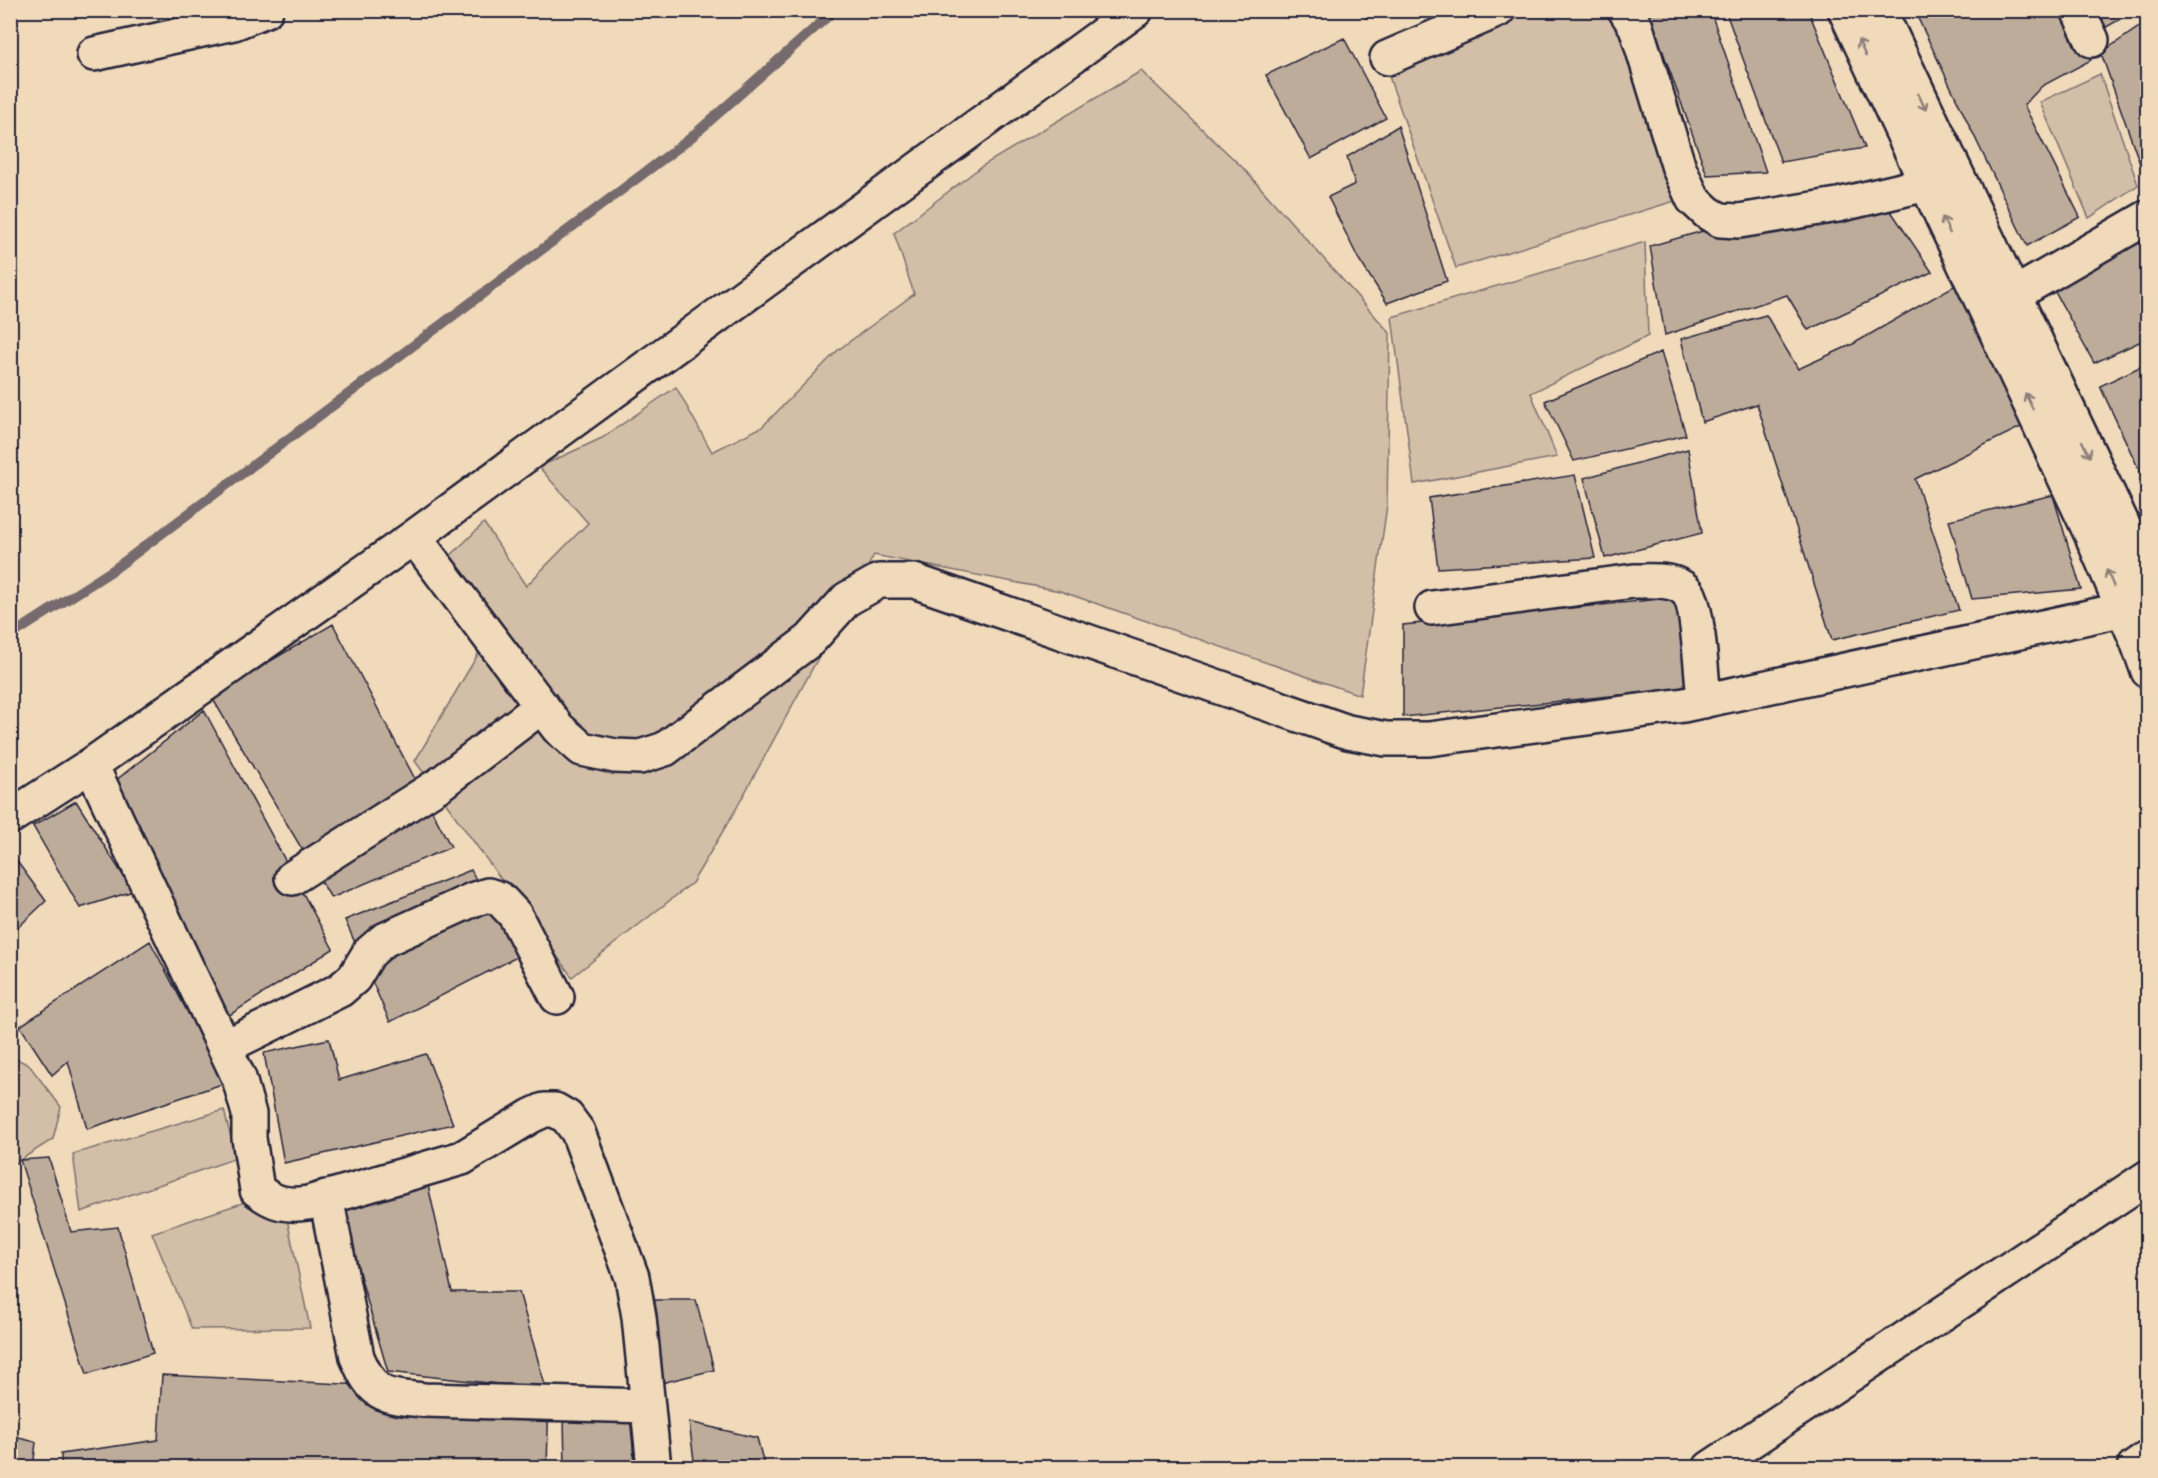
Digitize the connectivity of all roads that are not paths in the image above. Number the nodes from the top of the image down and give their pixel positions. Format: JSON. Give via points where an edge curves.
{"nodes":[{"id":1,"x":266,"y":10,"type":"edge"},
{"id":2,"x":1136,"y":10,"type":"edge"},
{"id":3,"x":1498,"y":10,"type":"edge"},
{"id":4,"x":1625,"y":10,"type":"edge"},
{"id":5,"x":1845,"y":10,"type":"edge"},
{"id":6,"x":1879,"y":10,"type":"edge"},
{"id":7,"x":2078,"y":10,"type":"edge"},
{"id":8,"x":2092,"y":40,"type":"dead end"},
{"id":9,"x":94,"y":54,"type":"dead end"},
{"id":10,"x":1387,"y":58,"type":"dead end"},
{"id":11,"x":1927,"y":184,"type":"junction"},
{"id":12,"x":2148,"y":217,"type":"edge"},
{"id":13,"x":2000,"y":303,"type":"junction"},
{"id":14,"x":414,"y":537,"type":"junction"},
{"id":15,"x":2148,"y":583,"type":"edge"},
{"id":16,"x":2136,"y":607,"type":"edge"},
{"id":17,"x":1431,"y":608,"type":"dead end"},
{"id":18,"x":2148,"y":671,"type":"edge"},
{"id":19,"x":1704,"y":700,"type":"junction"},
{"id":20,"x":542,"y":706,"type":"junction"},
{"id":21,"x":91,"y":765,"type":"junction"},
{"id":22,"x":10,"y":817,"type":"edge"},
{"id":23,"x":292,"y":878,"type":"dead end"},
{"id":24,"x":557,"y":997,"type":"dead end"},
{"id":25,"x":225,"y":1047,"type":"junction"},
{"id":26,"x":2148,"y":1177,"type":"edge"},
{"id":27,"x":326,"y":1197,"type":"junction"},
{"id":28,"x":648,"y":1406,"type":"junction"},
{"id":29,"x":2148,"y":1458,"type":"edge"},
{"id":30,"x":654,"y":1467,"type":"edge"},
{"id":31,"x":1710,"y":1467,"type":"edge"},
{"id":32,"x":2134,"y":1467,"type":"edge"}],
"edges":[{"from":1,"to":9,"type":"street","via":[[234,23]]},
{"from":2,"to":14,"type":"street"},
{"from":3,"to":10,"type":"street"},
{"from":4,"to":11,"type":"street","via":[[1636,27],[1679,168],[1693,199],[1720,220],[1739,221],[1838,206]]},
{"from":11,"to":5,"type":"street","one_way":true},
{"from":6,"to":13,"type":"street","one_way":true},
{"from":7,"to":8,"type":"street"},
{"from":13,"to":11,"type":"street","one_way":true},
{"from":12,"to":13,"type":"street"},
{"from":13,"to":15,"type":"street","one_way":true,"via":[[2122,523]]},
{"from":16,"to":13,"type":"street","one_way":true,"via":[[2092,536]]},
{"from":14,"to":20,"type":"street"},
{"from":14,"to":21,"type":"street"},
{"from":16,"to":18,"type":"street"},
{"from":16,"to":19,"type":"street"},
{"from":17,"to":19,"type":"street","via":[[1634,581],[1678,585],[1688,593],[1694,608]]},
{"from":19,"to":20,"type":"street","via":[[1429,739],[1386,739],[1348,732],[914,581],[879,581],[847,599],[810,640],[665,749],[640,757],[582,749],[558,728]]},
{"from":20,"to":23,"type":"street","via":[[440,784]]},
{"from":21,"to":22,"type":"street"},
{"from":21,"to":25,"type":"street"},
{"from":24,"to":25,"type":"street","via":[[515,915],[500,899],[488,895],[384,940],[340,990]]},
{"from":25,"to":27,"type":"street","via":[[249,1114],[257,1190],[289,1206]]},
{"from":26,"to":31,"type":"street"},
{"from":27,"to":28,"type":"street","via":[[357,1357],[367,1380],[378,1390],[394,1398],[424,1401]]},
{"from":27,"to":28,"type":"street","via":[[462,1158],[544,1110],[561,1113],[578,1132],[632,1277]]},
{"from":28,"to":30,"type":"street"},
{"from":29,"to":32,"type":"street"}]}
